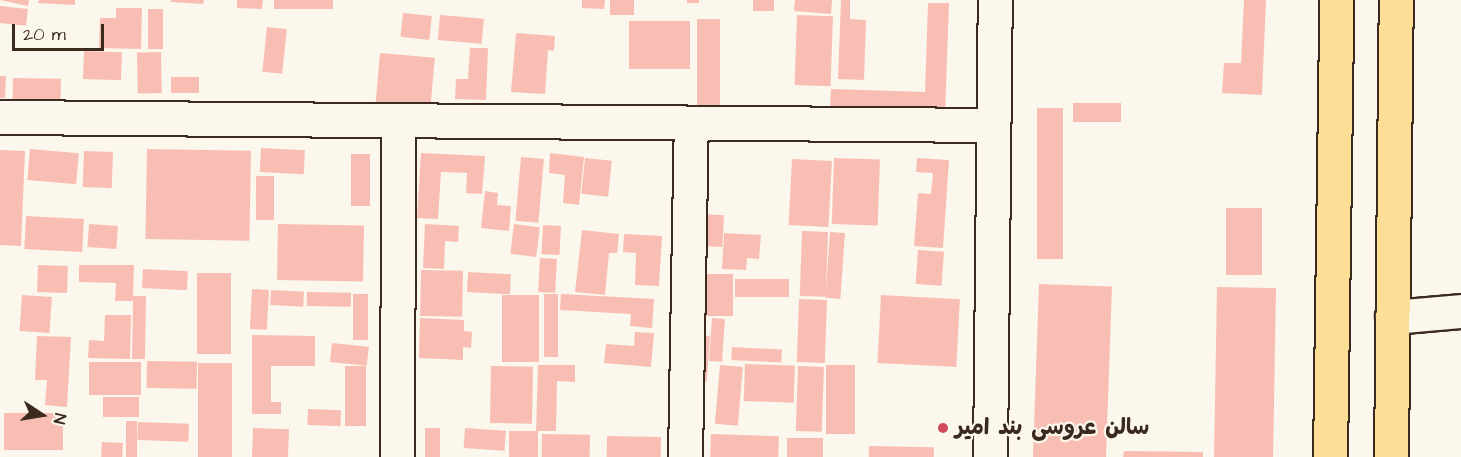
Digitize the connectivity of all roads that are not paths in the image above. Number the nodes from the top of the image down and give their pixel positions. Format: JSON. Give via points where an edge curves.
{"nodes":[{"id":1,"x":995,"y":0,"type":"edge"},
{"id":2,"x":1336,"y":0,"type":"edge"},
{"id":3,"x":1396,"y":0,"type":"edge"},
{"id":4,"x":0,"y":117,"type":"edge"},
{"id":5,"x":398,"y":120,"type":"junction"},
{"id":6,"x":691,"y":123,"type":"junction"},
{"id":7,"x":993,"y":125,"type":"junction"},
{"id":8,"x":1461,"y":311,"type":"edge"},
{"id":9,"x":1392,"y":317,"type":"junction"},
{"id":10,"x":397,"y":457,"type":"edge"},
{"id":11,"x":685,"y":457,"type":"edge"},
{"id":12,"x":990,"y":457,"type":"edge"},
{"id":13,"x":1330,"y":457,"type":"edge"},
{"id":14,"x":1391,"y":457,"type":"edge"}],
"edges":[{"from":1,"to":7,"type":"street"},
{"from":2,"to":13,"type":"main road"},
{"from":3,"to":9,"type":"main road"},
{"from":4,"to":5,"type":"street"},
{"from":5,"to":6,"type":"street"},
{"from":5,"to":10,"type":"street"},
{"from":6,"to":7,"type":"street"},
{"from":6,"to":11,"type":"street"},
{"from":7,"to":12,"type":"street"},
{"from":8,"to":9,"type":"street"},
{"from":9,"to":14,"type":"main road"}]}
